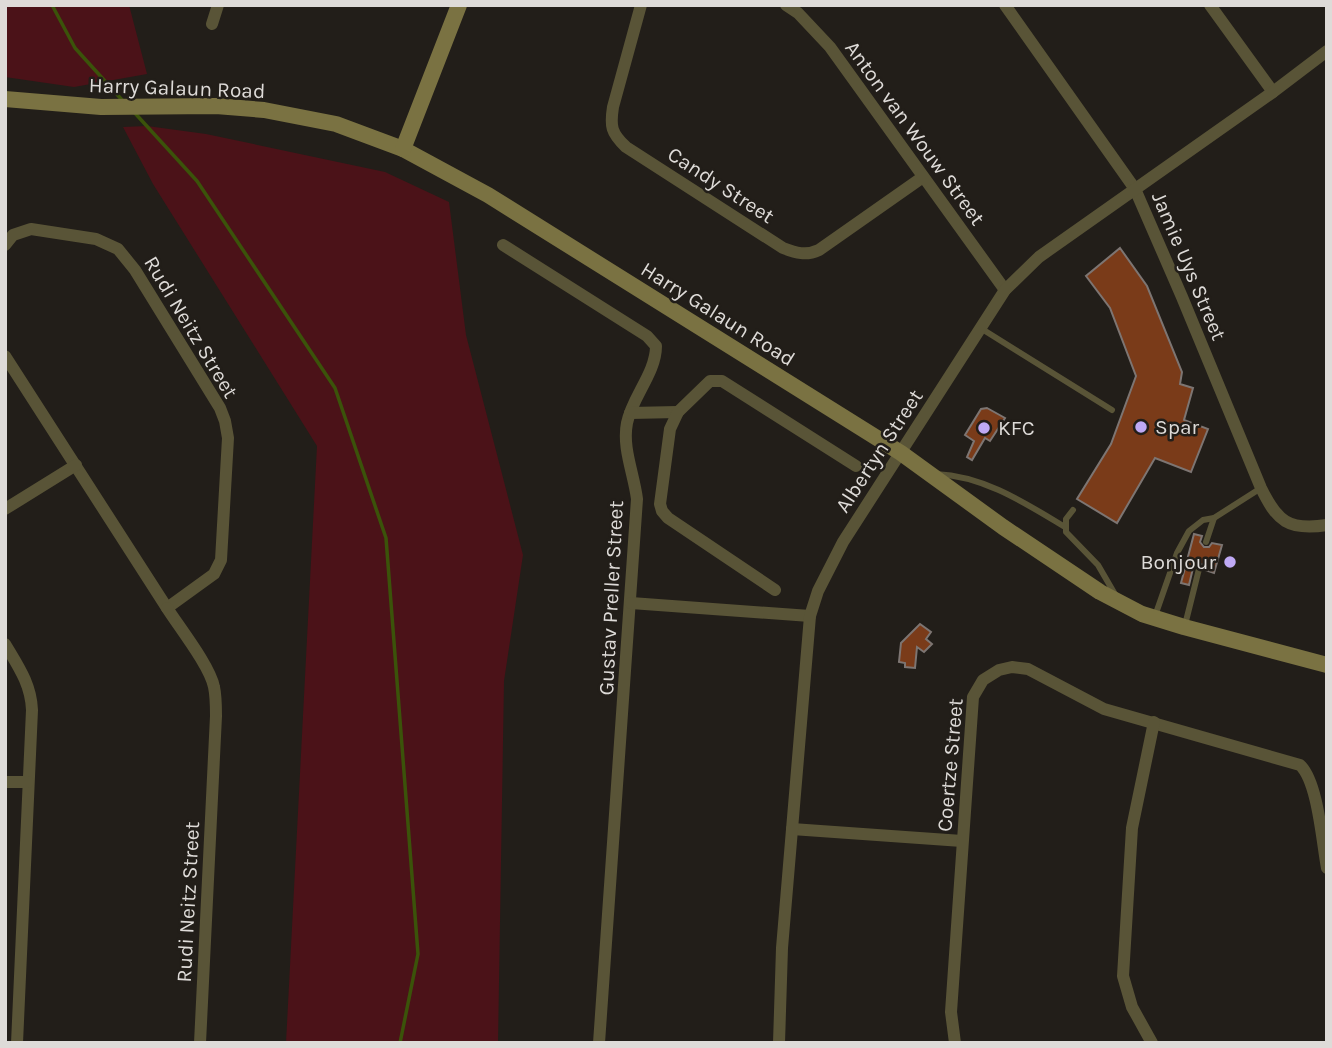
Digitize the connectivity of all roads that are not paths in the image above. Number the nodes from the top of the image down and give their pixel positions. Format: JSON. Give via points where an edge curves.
{"nodes":[{"id":1,"x":218,"y":5,"type":"edge"},
{"id":2,"x":459,"y":5,"type":"edge"},
{"id":3,"x":640,"y":5,"type":"edge"},
{"id":4,"x":786,"y":5,"type":"edge"},
{"id":5,"x":1004,"y":5,"type":"edge"},
{"id":6,"x":1210,"y":5,"type":"edge"},
{"id":7,"x":212,"y":24,"type":"dead end"},
{"id":8,"x":1327,"y":51,"type":"edge"},
{"id":9,"x":1273,"y":92,"type":"junction"},
{"id":10,"x":5,"y":99,"type":"edge"},
{"id":11,"x":54,"y":104,"type":"junction"},
{"id":12,"x":5,"y":109,"type":"edge"},
{"id":13,"x":403,"y":149,"type":"junction"},
{"id":14,"x":923,"y":177,"type":"junction"},
{"id":15,"x":1135,"y":189,"type":"junction"},
{"id":16,"x":5,"y":245,"type":"edge"},
{"id":17,"x":503,"y":245,"type":"dead end"},
{"id":18,"x":1005,"y":290,"type":"junction"},
{"id":19,"x":982,"y":329,"type":"junction"},
{"id":20,"x":5,"y":356,"type":"edge"},
{"id":21,"x":1112,"y":410,"type":"dead end"},
{"id":22,"x":678,"y":412,"type":"junction"},
{"id":23,"x":630,"y":413,"type":"junction"},
{"id":24,"x":901,"y":453,"type":"junction"},
{"id":25,"x":76,"y":465,"type":"junction"},
{"id":26,"x":856,"y":466,"type":"dead end"},
{"id":27,"x":931,"y":474,"type":"junction"},
{"id":28,"x":1261,"y":488,"type":"junction"},
{"id":29,"x":5,"y":509,"type":"edge"},
{"id":30,"x":1073,"y":510,"type":"dead end"},
{"id":31,"x":1214,"y":518,"type":"junction"},
{"id":32,"x":1327,"y":525,"type":"edge"},
{"id":33,"x":1065,"y":527,"type":"junction"},
{"id":34,"x":1206,"y":542,"type":"dead end"},
{"id":35,"x":1199,"y":569,"type":"dead end"},
{"id":36,"x":775,"y":590,"type":"dead end"},
{"id":37,"x":631,"y":603,"type":"junction"},
{"id":38,"x":1120,"y":604,"type":"junction"},
{"id":39,"x":167,"y":608,"type":"junction"},
{"id":40,"x":810,"y":617,"type":"junction"},
{"id":41,"x":1155,"y":618,"type":"junction"},
{"id":42,"x":1184,"y":627,"type":"junction"},
{"id":43,"x":5,"y":644,"type":"edge"},
{"id":44,"x":1327,"y":665,"type":"edge"},
{"id":45,"x":1154,"y":722,"type":"junction"},
{"id":46,"x":5,"y":782,"type":"edge"},
{"id":47,"x":28,"y":782,"type":"junction"},
{"id":48,"x":792,"y":828,"type":"junction"},
{"id":49,"x":962,"y":841,"type":"junction"},
{"id":50,"x":1327,"y":868,"type":"edge"},
{"id":51,"x":12,"y":1002,"type":"edge"},
{"id":52,"x":17,"y":1043,"type":"edge"},
{"id":53,"x":200,"y":1043,"type":"edge"},
{"id":54,"x":599,"y":1043,"type":"edge"},
{"id":55,"x":779,"y":1043,"type":"edge"},
{"id":56,"x":955,"y":1043,"type":"edge"},
{"id":57,"x":1152,"y":1043,"type":"edge"}],
"edges":[{"from":1,"to":7,"type":"street"},
{"from":2,"to":13,"type":"main road"},
{"from":3,"to":14,"type":"street","name":"Candy Street","via":[[611,130],[625,147],[783,248],[809,254],[819,250]]},
{"from":4,"to":14,"type":"street","name":"Anton van Wouw Street","via":[[830,47]]},
{"from":5,"to":15,"type":"street","name":"Jamie Uys Street"},
{"from":6,"to":9,"type":"street"},
{"from":8,"to":9,"type":"street","name":"Albertyn Street"},
{"from":9,"to":15,"type":"street","name":"Albertyn Street"},
{"from":10,"to":11,"type":"main road","name":"Harry Galaun Road"},
{"from":11,"to":12,"type":"main road","name":"Harry Galaun Road"},
{"from":11,"to":13,"type":"main road","name":"Harry Galaun Road","via":[[216,106],[300,116]]},
{"from":13,"to":24,"type":"main road","name":"Harry Galaun Road","via":[[488,195]]},
{"from":14,"to":18,"type":"street","name":"Anton van Wouw Street"},
{"from":15,"to":18,"type":"street","name":"Albertyn Street","via":[[1039,257]]},
{"from":15,"to":28,"type":"street","name":"Jamie Uys Street"},
{"from":16,"to":39,"type":"street","name":"Rudi Neitz Street","via":[[13,235],[31,229],[96,239],[118,249],[220,408],[228,438],[222,554],[214,574]]},
{"from":17,"to":23,"type":"street","name":"Gustav Preller Street","via":[[653,340],[655,356]]},
{"from":18,"to":19,"type":"street","name":"Albertyn Street"},
{"from":19,"to":21,"type":"lane"},
{"from":19,"to":24,"type":"street","name":"Albertyn Street"},
{"from":20,"to":25,"type":"street","name":"Rudi Neitz Street"},
{"from":22,"to":23,"type":"street"},
{"from":22,"to":26,"type":"street","via":[[710,381],[722,382]]},
{"from":22,"to":36,"type":"street","via":[[668,438],[662,512]]},
{"from":23,"to":37,"type":"street","name":"Gustav Preller Street","via":[[626,444],[637,499]]},
{"from":24,"to":27,"type":"main road","name":"Harry Galaun Road"},
{"from":24,"to":40,"type":"street","name":"Albertyn Street","via":[[831,564]]},
{"from":25,"to":29,"type":"street"},
{"from":25,"to":39,"type":"street","name":"Rudi Neitz Street"},
{"from":27,"to":33,"type":"lane","via":[[977,482],[1018,499]]},
{"from":27,"to":38,"type":"main road","name":"Harry Galaun Road"},
{"from":28,"to":31,"type":"lane"},
{"from":28,"to":32,"type":"street","name":"Jamie Uys Street","via":[[1281,520],[1310,527]]},
{"from":30,"to":33,"type":"lane"},
{"from":31,"to":34,"type":"lane"},
{"from":31,"to":41,"type":"lane","via":[[1195,525],[1183,540]]},
{"from":33,"to":38,"type":"lane","via":[[1098,565]]},
{"from":35,"to":42,"type":"lane"},
{"from":37,"to":40,"type":"street"},
{"from":37,"to":54,"type":"street","name":"Gustav Preller Street"},
{"from":38,"to":41,"type":"main road","name":"Harry Galaun Road"},
{"from":39,"to":53,"type":"street","name":"Rudi Neitz Street","via":[[208,673],[215,696]]},
{"from":40,"to":48,"type":"street","name":"Albertyn Street"},
{"from":41,"to":42,"type":"main road","name":"Harry Galaun Road"},
{"from":42,"to":44,"type":"main road","name":"Harry Galaun Road"},
{"from":43,"to":47,"type":"street","via":[[31,695]]},
{"from":45,"to":49,"type":"street","name":"Coertze Street","via":[[1104,709],[1028,668],[1005,668],[990,675],[973,697]]},
{"from":45,"to":50,"type":"street","name":"Coertze Street","via":[[1300,765],[1312,785]]},
{"from":45,"to":57,"type":"street","via":[[1132,828],[1123,976],[1132,1007]]},
{"from":46,"to":47,"type":"street"},
{"from":47,"to":51,"type":"street"},
{"from":48,"to":49,"type":"street"},
{"from":48,"to":55,"type":"street","name":"Albertyn Street"},
{"from":49,"to":56,"type":"street","name":"Coertze Street","via":[[951,1012]]},
{"from":51,"to":52,"type":"street"}]}
